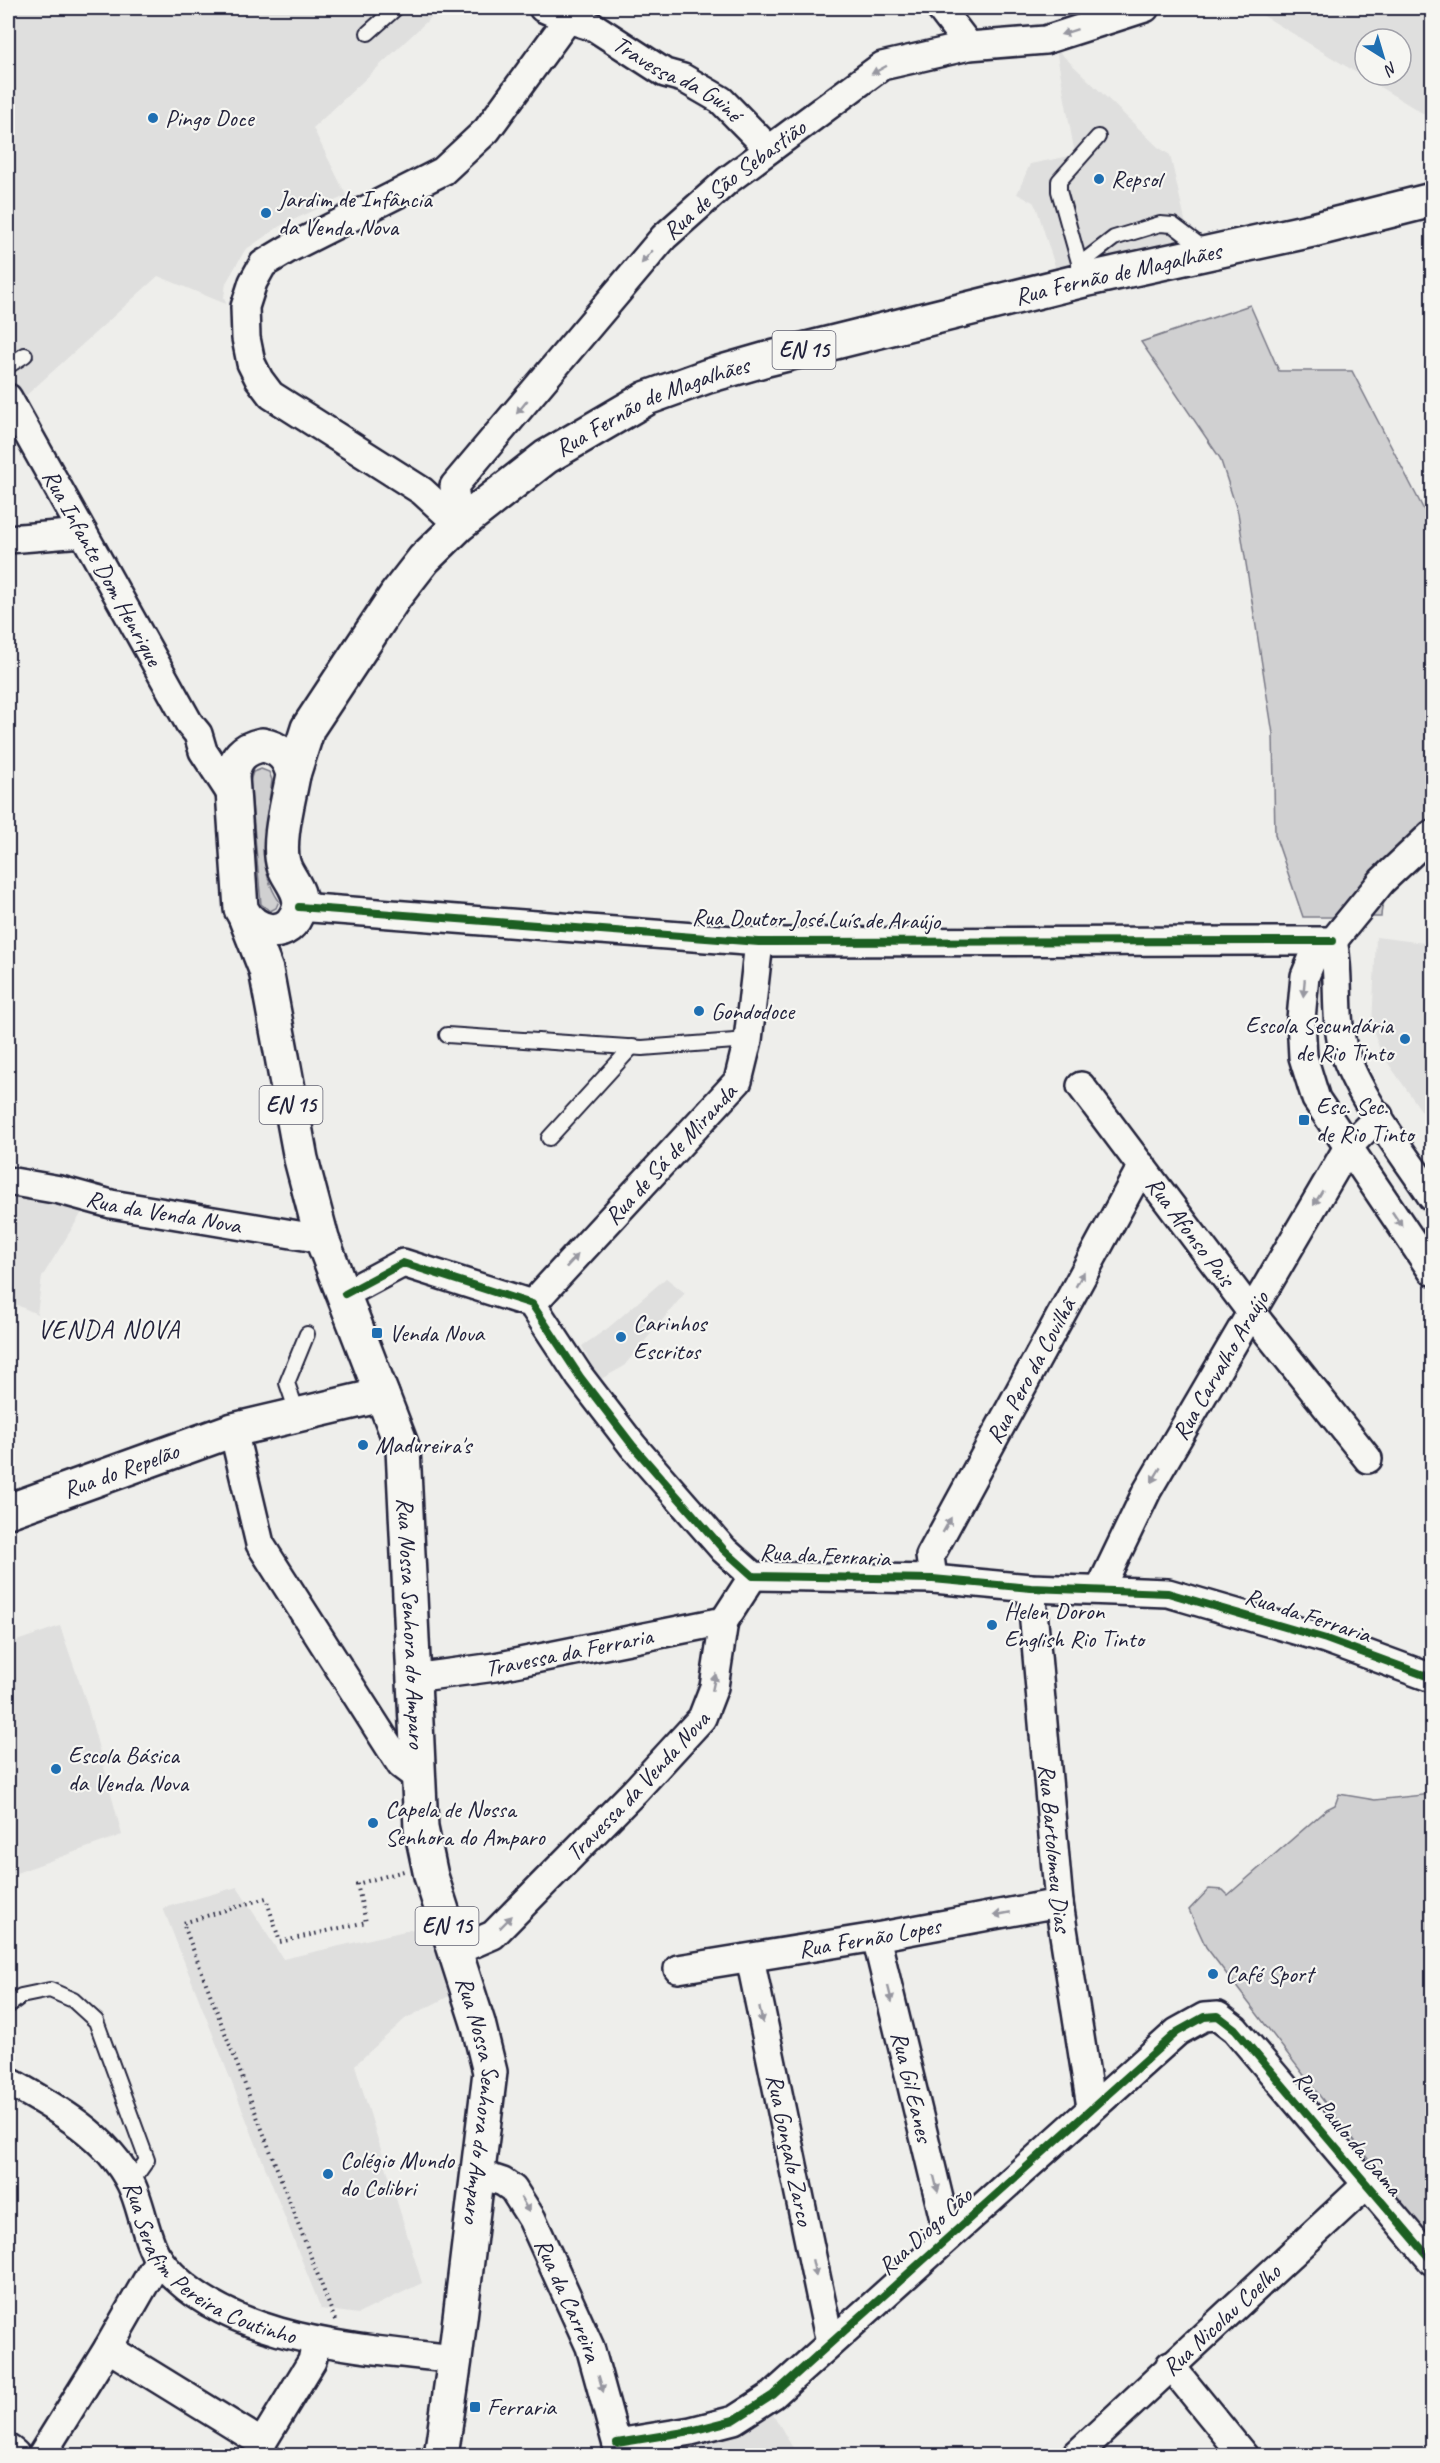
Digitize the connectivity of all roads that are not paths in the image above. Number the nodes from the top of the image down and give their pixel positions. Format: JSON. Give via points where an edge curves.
{"nodes":[{"id":1,"x":396,"y":8,"type":"edge"},
{"id":2,"x":543,"y":8,"type":"edge"},
{"id":3,"x":940,"y":8,"type":"edge"},
{"id":4,"x":1130,"y":10,"type":"edge"},
{"id":5,"x":568,"y":19,"type":"junction"},
{"id":6,"x":368,"y":33,"type":"dead end"},
{"id":7,"x":969,"y":46,"type":"junction"},
{"id":8,"x":1098,"y":137,"type":"dead end"},
{"id":9,"x":769,"y":148,"type":"junction"},
{"id":10,"x":1432,"y":200,"type":"edge"},
{"id":11,"x":1081,"y":273,"type":"junction"},
{"id":12,"x":25,"y":355,"type":"dead end"},
{"id":13,"x":8,"y":366,"type":"edge"},
{"id":14,"x":8,"y":398,"type":"edge"},
{"id":15,"x":459,"y":525,"type":"junction"},
{"id":16,"x":83,"y":533,"type":"junction"},
{"id":17,"x":8,"y":539,"type":"edge"},
{"id":18,"x":308,"y":728,"type":"junction"},
{"id":19,"x":198,"y":734,"type":"junction"},
{"id":20,"x":262,"y":747,"type":"junction"},
{"id":21,"x":293,"y":775,"type":"junction"},
{"id":22,"x":233,"y":797,"type":"junction"},
{"id":23,"x":1432,"y":834,"type":"edge"},
{"id":24,"x":293,"y":916,"type":"junction"},
{"id":25,"x":246,"y":919,"type":"junction"},
{"id":26,"x":1333,"y":941,"type":"junction"},
{"id":27,"x":759,"y":942,"type":"junction"},
{"id":28,"x":266,"y":970,"type":"junction"},
{"id":29,"x":447,"y":1035,"type":"dead end"},
{"id":30,"x":748,"y":1040,"type":"junction"},
{"id":31,"x":632,"y":1047,"type":"junction"},
{"id":32,"x":1081,"y":1086,"type":"dead end"},
{"id":33,"x":1379,"y":1116,"type":"junction"},
{"id":34,"x":549,"y":1138,"type":"dead end"},
{"id":35,"x":1348,"y":1147,"type":"junction"},
{"id":36,"x":1142,"y":1166,"type":"junction"},
{"id":37,"x":8,"y":1181,"type":"edge"},
{"id":38,"x":1432,"y":1197,"type":"edge"},
{"id":39,"x":322,"y":1239,"type":"junction"},
{"id":40,"x":1432,"y":1271,"type":"edge"},
{"id":41,"x":345,"y":1294,"type":"junction"},
{"id":42,"x":532,"y":1304,"type":"junction"},
{"id":43,"x":1251,"y":1312,"type":"junction"},
{"id":44,"x":307,"y":1334,"type":"dead end"},
{"id":45,"x":382,"y":1395,"type":"junction"},
{"id":46,"x":298,"y":1415,"type":"junction"},
{"id":47,"x":233,"y":1430,"type":"junction"},
{"id":48,"x":1368,"y":1459,"type":"dead end"},
{"id":49,"x":8,"y":1511,"type":"edge"},
{"id":50,"x":753,"y":1576,"type":"junction"},
{"id":51,"x":933,"y":1578,"type":"junction"},
{"id":52,"x":1031,"y":1588,"type":"junction"},
{"id":53,"x":1100,"y":1589,"type":"junction"},
{"id":54,"x":724,"y":1621,"type":"junction"},
{"id":55,"x":1432,"y":1675,"type":"edge"},
{"id":56,"x":413,"y":1678,"type":"junction"},
{"id":57,"x":417,"y":1777,"type":"junction"},
{"id":58,"x":1059,"y":1903,"type":"junction"},
{"id":59,"x":876,"y":1937,"type":"junction"},
{"id":60,"x":456,"y":1951,"type":"junction"},
{"id":61,"x":750,"y":1958,"type":"junction"},
{"id":62,"x":678,"y":1969,"type":"dead end"},
{"id":63,"x":8,"y":2006,"type":"edge"},
{"id":64,"x":1235,"y":2029,"type":"joint"},
{"id":65,"x":8,"y":2081,"type":"edge"},
{"id":66,"x":1091,"y":2107,"type":"junction"},
{"id":67,"x":478,"y":2174,"type":"junction"},
{"id":68,"x":131,"y":2183,"type":"junction"},
{"id":69,"x":1366,"y":2185,"type":"junction"},
{"id":70,"x":948,"y":2236,"type":"junction"},
{"id":71,"x":159,"y":2259,"type":"junction"},
{"id":72,"x":1432,"y":2261,"type":"edge"},
{"id":73,"x":316,"y":2342,"type":"junction"},
{"id":74,"x":830,"y":2343,"type":"junction"},
{"id":75,"x":108,"y":2348,"type":"junction"},
{"id":76,"x":455,"y":2359,"type":"junction"},
{"id":77,"x":1170,"y":2365,"type":"junction"},
{"id":78,"x":618,"y":2449,"type":"edge"},
{"id":79,"x":8,"y":2452,"type":"edge"},
{"id":80,"x":13,"y":2456,"type":"edge"},
{"id":81,"x":41,"y":2456,"type":"edge"},
{"id":82,"x":441,"y":2456,"type":"edge"},
{"id":83,"x":1075,"y":2456,"type":"edge"},
{"id":84,"x":1244,"y":2456,"type":"edge"}],
"edges":[{"from":1,"to":6,"type":"lane"},
{"from":2,"to":5,"type":"street","name":"Travessa da Guiné"},
{"from":3,"to":7,"type":"street"},
{"from":4,"to":7,"type":"street","name":"Rua de São Sebastião","one_way":true,"via":[[1045,40]]},
{"from":5,"to":9,"type":"street","name":"Travessa da Guiné","via":[[594,27],[664,73],[683,78],[721,100]]},
{"from":5,"to":15,"type":"street","via":[[487,130],[443,171],[263,264],[245,307],[251,363],[271,395],[422,491]]},
{"from":7,"to":9,"type":"street","name":"Rua de São Sebastião","one_way":true,"via":[[882,66]]},
{"from":8,"to":11,"type":"lane","via":[[1059,181]]},
{"from":9,"to":15,"type":"street","name":"Rua de São Sebastião","one_way":true,"via":[[664,237],[454,486]]},
{"from":10,"to":11,"type":"main road","name":"Rua Fernão de Magalhães","number":"EN 15","via":[[1210,253]]},
{"from":11,"to":15,"type":"main road","name":"Rua Fernão de Magalhães","number":"EN 15","via":[[767,359],[647,398],[546,457]]},
{"from":12,"to":13,"type":"lane"},
{"from":14,"to":16,"type":"street","name":"Rua Infante Dom Henrique"},
{"from":15,"to":18,"type":"main road","name":"Rua Fernão de Magalhães","number":"EN 15","via":[[424,559],[396,595]]},
{"from":16,"to":17,"type":"street"},
{"from":16,"to":19,"type":"street","name":"Rua Infante Dom Henrique"},
{"from":18,"to":20,"type":"main road","name":"Rua Fernão de Magalhães"},
{"from":18,"to":21,"type":"main road","name":"Rua Fernão de Magalhães"},
{"from":19,"to":20,"type":"street","via":[[222,744]]},
{"from":19,"to":22,"type":"street","name":"Rua Infante Dom Henrique","via":[[203,751]]},
{"from":20,"to":21,"type":"main road","via":[[284,754]]},
{"from":20,"to":22,"type":"main road","via":[[240,754],[234,764]]},
{"from":21,"to":24,"type":"main road","name":"Rua Fernão de Magalhães","via":[[281,853],[299,895]]},
{"from":22,"to":25,"type":"main road","via":[[241,909]]},
{"from":23,"to":26,"type":"street","via":[[1382,881]]},
{"from":24,"to":25,"type":"main road","via":[[277,930],[265,931]]},
{"from":24,"to":27,"type":"street","name":"Rua Doutor José Luís de Araújo"},
{"from":24,"to":28,"type":"main road"},
{"from":25,"to":28,"type":"main road"},
{"from":26,"to":27,"type":"street","name":"Rua Doutor José Luís de Araújo"},
{"from":26,"to":33,"type":"street","via":[[1344,1051]]},
{"from":26,"to":35,"type":"street","one_way":true,"via":[[1313,957],[1305,976],[1303,1057],[1316,1099]]},
{"from":27,"to":30,"type":"street","name":"Rua de Sá de Miranda"},
{"from":28,"to":39,"type":"main road","number":"EN 15","via":[[301,1159]]},
{"from":29,"to":31,"type":"lane"},
{"from":30,"to":31,"type":"lane"},
{"from":42,"to":30,"type":"street","name":"Rua de Sá de Miranda","one_way":true,"via":[[738,1081]]},
{"from":31,"to":34,"type":"lane"},
{"from":32,"to":36,"type":"street","name":"Rua Afonso Pais"},
{"from":33,"to":35,"type":"street","name":"Rua Carvalho Araújo"},
{"from":33,"to":38,"type":"street"},
{"from":35,"to":40,"type":"street","one_way":true},
{"from":35,"to":43,"type":"street","name":"Rua Carvalho Araújo","one_way":true},
{"from":36,"to":43,"type":"street","name":"Rua Afonso Pais"},
{"from":51,"to":36,"type":"street","name":"Rua Pero da Covilhã","one_way":true,"via":[[930,1556]]},
{"from":37,"to":39,"type":"street","name":"Rua da Venda Nova","via":[[111,1204]]},
{"from":39,"to":41,"type":"main road","number":"EN 15"},
{"from":41,"to":42,"type":"street","via":[[403,1263]]},
{"from":41,"to":45,"type":"main road","number":"EN 15"},
{"from":42,"to":50,"type":"street","name":"Rua da Ferraria","via":[[580,1377],[633,1446],[724,1550]]},
{"from":43,"to":48,"type":"street","name":"Rua Afonso Pais"},
{"from":43,"to":53,"type":"street","name":"Rua Carvalho Araújo","one_way":true,"via":[[1147,1491]]},
{"from":44,"to":46,"type":"lane","via":[[287,1383]]},
{"from":45,"to":46,"type":"main road","name":"Rua do Repelão"},
{"from":45,"to":56,"type":"main road","name":"Rua Nossa Senhora do Amparo","number":"EN 15","via":[[403,1449]]},
{"from":46,"to":47,"type":"main road","name":"Rua do Repelão"},
{"from":47,"to":49,"type":"main road","name":"Rua do Repelão"},
{"from":47,"to":57,"type":"street","via":[[260,1544],[401,1765]]},
{"from":50,"to":51,"type":"street","name":"Rua da Ferraria"},
{"from":50,"to":54,"type":"street","name":"Travessa da Venda Nova"},
{"from":51,"to":52,"type":"street","name":"Rua da Ferraria"},
{"from":52,"to":53,"type":"street","name":"Rua da Ferraria"},
{"from":52,"to":58,"type":"street","name":"Rua Bartolomeu Dias"},
{"from":53,"to":55,"type":"street","name":"Rua da Ferraria","via":[[1167,1593],[1326,1638]]},
{"from":54,"to":56,"type":"street","name":"Travessa da Ferraria","via":[[495,1667]]},
{"from":60,"to":54,"type":"street","name":"Travessa da Venda Nova","one_way":true,"via":[[494,1935],[702,1718],[714,1687]]},
{"from":56,"to":57,"type":"main road","name":"Rua Nossa Senhora do Amparo","number":"EN 15"},
{"from":57,"to":60,"type":"main road","name":"Rua Nossa Senhora do Amparo","number":"EN 15","via":[[428,1864]]},
{"from":58,"to":59,"type":"street","name":"Rua Fernão Lopes","one_way":true},
{"from":58,"to":66,"type":"street","name":"Rua Bartolomeu Dias"},
{"from":59,"to":61,"type":"street","name":"Rua Fernão Lopes"},
{"from":59,"to":70,"type":"street","name":"Rua Gil Eanes","one_way":true},
{"from":60,"to":67,"type":"main road","name":"Rua Nossa Senhora do Amparo","number":"EN 15","via":[[490,2073]]},
{"from":61,"to":62,"type":"street","name":"Rua Fernão Lopes"},
{"from":61,"to":74,"type":"street","name":"Rua Gonçalo Zarco","one_way":true},
{"from":63,"to":68,"type":"lane","via":[[21,1996],[50,1990],[73,2000],[96,2021],[147,2160]]},
{"from":64,"to":66,"type":"street","name":"Rua Diogo Cão","via":[[1218,2016],[1204,2017],[1177,2032]]},
{"from":64,"to":69,"type":"street","name":"Rua Paulo da Gama"},
{"from":65,"to":68,"type":"street","name":"Rua Serafim Pereira Coutinho","via":[[65,2113],[108,2151]]},
{"from":66,"to":70,"type":"street","name":"Rua Diogo Cão"},
{"from":67,"to":76,"type":"main road","name":"Rua Nossa Senhora do Amparo","number":"EN 15"},
{"from":67,"to":78,"type":"street","name":"Rua da Carreira","one_way":true,"via":[[513,2189],[532,2219],[590,2347]]},
{"from":68,"to":71,"type":"street","name":"Rua Serafim Pereira Coutinho"},
{"from":69,"to":72,"type":"street","name":"Rua Paulo da Gama"},
{"from":69,"to":77,"type":"street","name":"Rua Nicolau Coelho"},
{"from":70,"to":74,"type":"street","name":"Rua Diogo Cão"},
{"from":71,"to":73,"type":"street","name":"Rua Serafim Pereira Coutinho","via":[[177,2279],[212,2304],[257,2325]]},
{"from":71,"to":75,"type":"street"},
{"from":73,"to":75,"type":"street","via":[[312,2361],[262,2443]]},
{"from":73,"to":76,"type":"street","name":"Rua Serafim Pereira Coutinho"},
{"from":74,"to":78,"type":"street","name":"Rua Diogo Cão","via":[[773,2395],[734,2420]]},
{"from":75,"to":81,"type":"street"},
{"from":76,"to":82,"type":"main road","name":"Rua Nossa Senhora do Amparo","number":"EN 15"},
{"from":77,"to":83,"type":"street","name":"Rua Nicolau Coelho"},
{"from":77,"to":84,"type":"street"},
{"from":79,"to":80,"type":"main road"}]}
